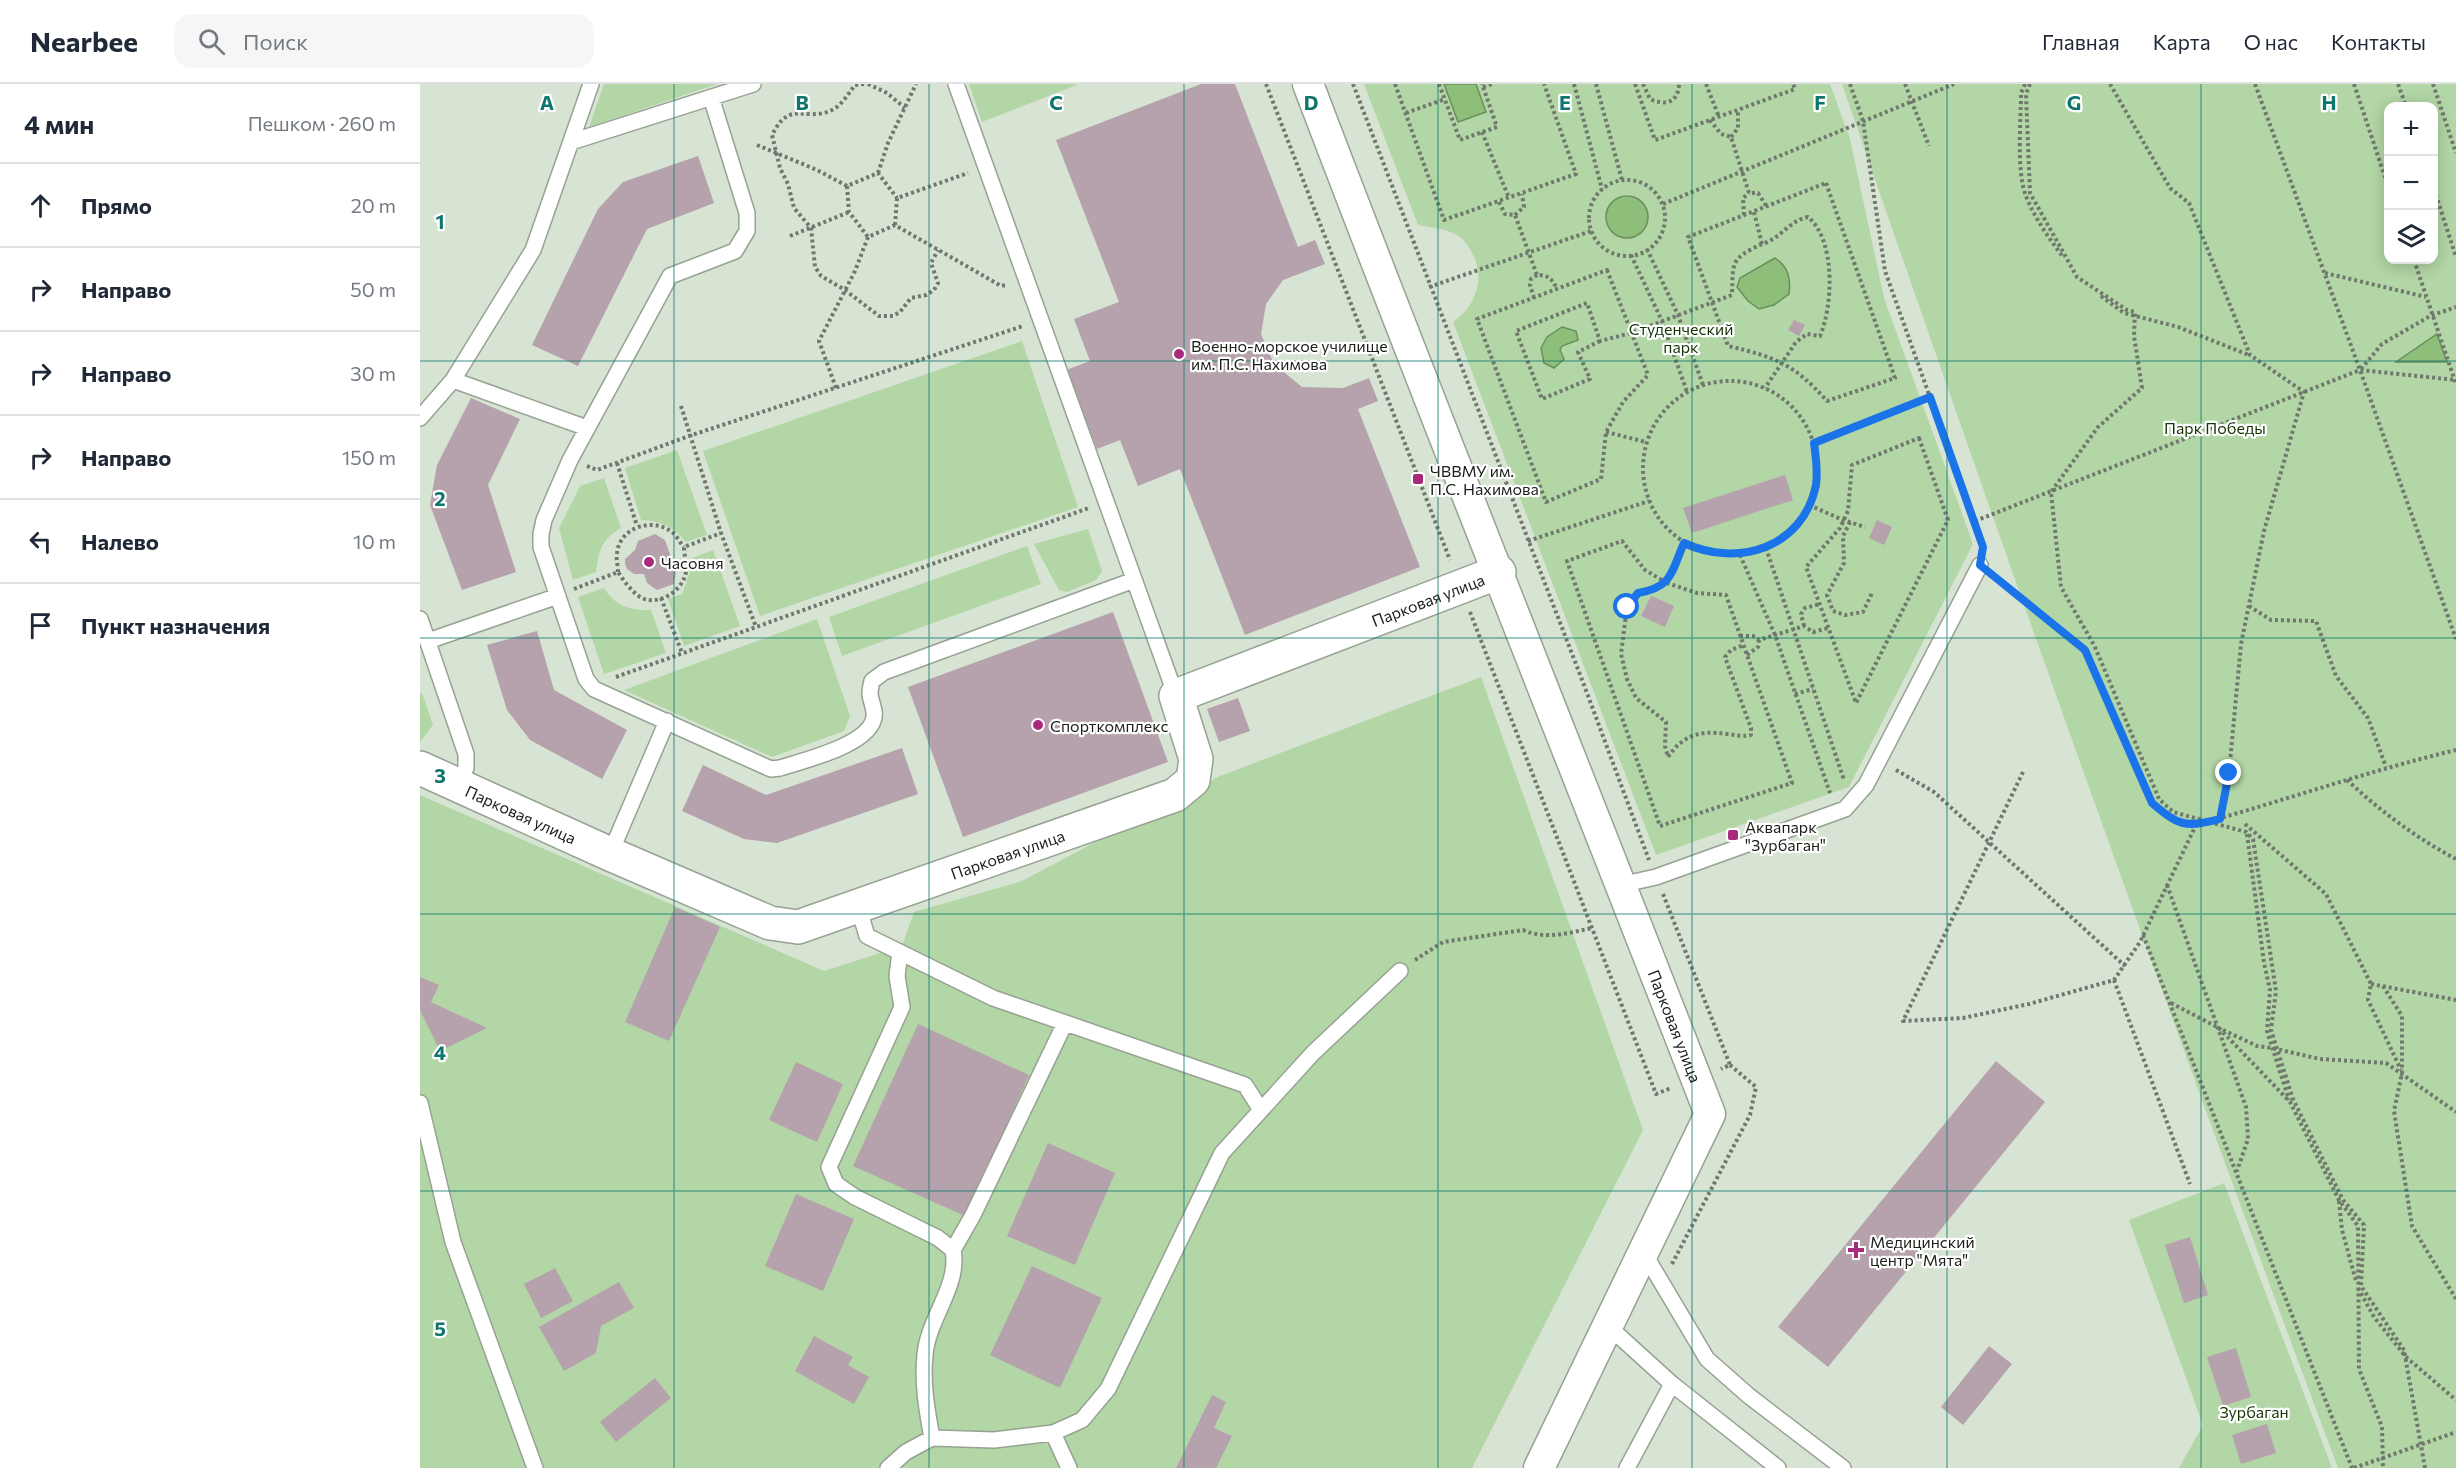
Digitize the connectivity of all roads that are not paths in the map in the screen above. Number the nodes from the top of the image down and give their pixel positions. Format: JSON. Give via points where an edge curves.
{"nodes":[{"id":1,"x":591,"y":84,"type":"edge"},
{"id":2,"x":753,"y":84,"type":"edge"},
{"id":3,"x":957,"y":84,"type":"edge"},
{"id":4,"x":1308,"y":84,"type":"edge"},
{"id":5,"x":711,"y":97,"type":"junction"},
{"id":6,"x":571,"y":142,"type":"junction"},
{"id":7,"x":453,"y":380,"type":"junction"},
{"id":8,"x":420,"y":418,"type":"edge"},
{"id":9,"x":587,"y":428,"type":"junction"},
{"id":10,"x":1980,"y":565,"type":"road end"},
{"id":11,"x":1499,"y":572,"type":"junction"},
{"id":12,"x":1134,"y":580,"type":"junction"},
{"id":13,"x":558,"y":596,"type":"junction"},
{"id":14,"x":420,"y":618,"type":"edge"},
{"id":15,"x":428,"y":641,"type":"junction"},
{"id":16,"x":1176,"y":696,"type":"junction"},
{"id":17,"x":668,"y":721,"type":"junction"},
{"id":18,"x":420,"y":768,"type":"edge"},
{"id":19,"x":457,"y":785,"type":"junction"},
{"id":20,"x":610,"y":854,"type":"junction"},
{"id":21,"x":1620,"y":885,"type":"junction"},
{"id":22,"x":858,"y":906,"type":"junction"},
{"id":23,"x":900,"y":952,"type":"junction"},
{"id":24,"x":1400,"y":971,"type":"road end"},
{"id":25,"x":1065,"y":1023,"type":"junction"},
{"id":26,"x":420,"y":1103,"type":"edge"},
{"id":27,"x":1261,"y":1110,"type":"junction"},
{"id":28,"x":953,"y":1250,"type":"junction"},
{"id":29,"x":1644,"y":1252,"type":"junction"},
{"id":30,"x":1608,"y":1326,"type":"junction"},
{"id":31,"x":1672,"y":1384,"type":"junction"},
{"id":32,"x":1053,"y":1433,"type":"junction"},
{"id":33,"x":932,"y":1438,"type":"junction"},
{"id":34,"x":535,"y":1468,"type":"edge"},
{"id":35,"x":888,"y":1468,"type":"edge"},
{"id":36,"x":1069,"y":1468,"type":"edge"},
{"id":37,"x":1539,"y":1468,"type":"edge"},
{"id":38,"x":1628,"y":1468,"type":"edge"},
{"id":39,"x":1778,"y":1468,"type":"edge"},
{"id":40,"x":1843,"y":1468,"type":"edge"}],
"edges":[{"from":1,"to":6,"type":"lane"},
{"from":2,"to":5,"type":"lane"},
{"from":3,"to":12,"type":"lane"},
{"from":4,"to":11,"type":"street","name":"Парковая улица"},
{"from":5,"to":6,"type":"lane"},
{"from":5,"to":9,"type":"lane","via":[[747,213],[747,231],[735,250],[670,276]]},
{"from":6,"to":7,"type":"lane","via":[[533,249]]},
{"from":7,"to":8,"type":"lane"},
{"from":7,"to":9,"type":"lane"},
{"from":9,"to":13,"type":"lane","via":[[570,459],[541,534]]},
{"from":10,"to":21,"type":"lane","via":[[1866,785],[1845,809],[1656,877]]},
{"from":11,"to":16,"type":"street","name":"Парковая улица"},
{"from":11,"to":21,"type":"street","name":"Парковая улица"},
{"from":12,"to":16,"type":"lane"},
{"from":12,"to":17,"type":"lane","via":[[884,672],[872,681],[874,720],[866,734],[780,768],[762,765]]},
{"from":13,"to":15,"type":"lane"},
{"from":13,"to":17,"type":"lane","via":[[586,678],[594,689]]},
{"from":14,"to":15,"type":"lane"},
{"from":15,"to":19,"type":"lane","via":[[466,754],[466,768]]},
{"from":16,"to":22,"type":"street","name":"Парковая улица","via":[[1196,759],[1193,780],[1175,795]]},
{"from":17,"to":20,"type":"lane"},
{"from":18,"to":19,"type":"street","name":"Парковая улица"},
{"from":19,"to":20,"type":"street","name":"Парковая улица"},
{"from":20,"to":22,"type":"street","name":"Парковая улица","via":[[770,923],[798,927]]},
{"from":21,"to":29,"type":"street","name":"Парковая улица","via":[[1710,1114]]},
{"from":22,"to":23,"type":"lane","via":[[867,936]]},
{"from":23,"to":25,"type":"lane","via":[[993,998]]},
{"from":23,"to":28,"type":"lane","via":[[897,976],[902,1007],[830,1167],[836,1184],[855,1197],[939,1238]]},
{"from":24,"to":27,"type":"lane","via":[[1313,1053]]},
{"from":25,"to":27,"type":"lane","via":[[1245,1085]]},
{"from":25,"to":28,"type":"lane"},
{"from":26,"to":34,"type":"lane","via":[[453,1242]]},
{"from":27,"to":32,"type":"lane","via":[[1222,1153],[1108,1389],[1082,1420]]},
{"from":28,"to":33,"type":"lane","via":[[956,1263],[951,1283],[934,1320],[925,1354],[925,1403]]},
{"from":29,"to":30,"type":"street","name":"Парковая улица"},
{"from":29,"to":40,"type":"lane","via":[[1707,1359]]},
{"from":30,"to":31,"type":"lane"},
{"from":30,"to":37,"type":"street","name":"Парковая улица"},
{"from":31,"to":38,"type":"lane"},
{"from":31,"to":39,"type":"lane"},
{"from":32,"to":33,"type":"lane","via":[[994,1440]]},
{"from":32,"to":36,"type":"lane"},
{"from":33,"to":35,"type":"lane","via":[[906,1452]]}]}
